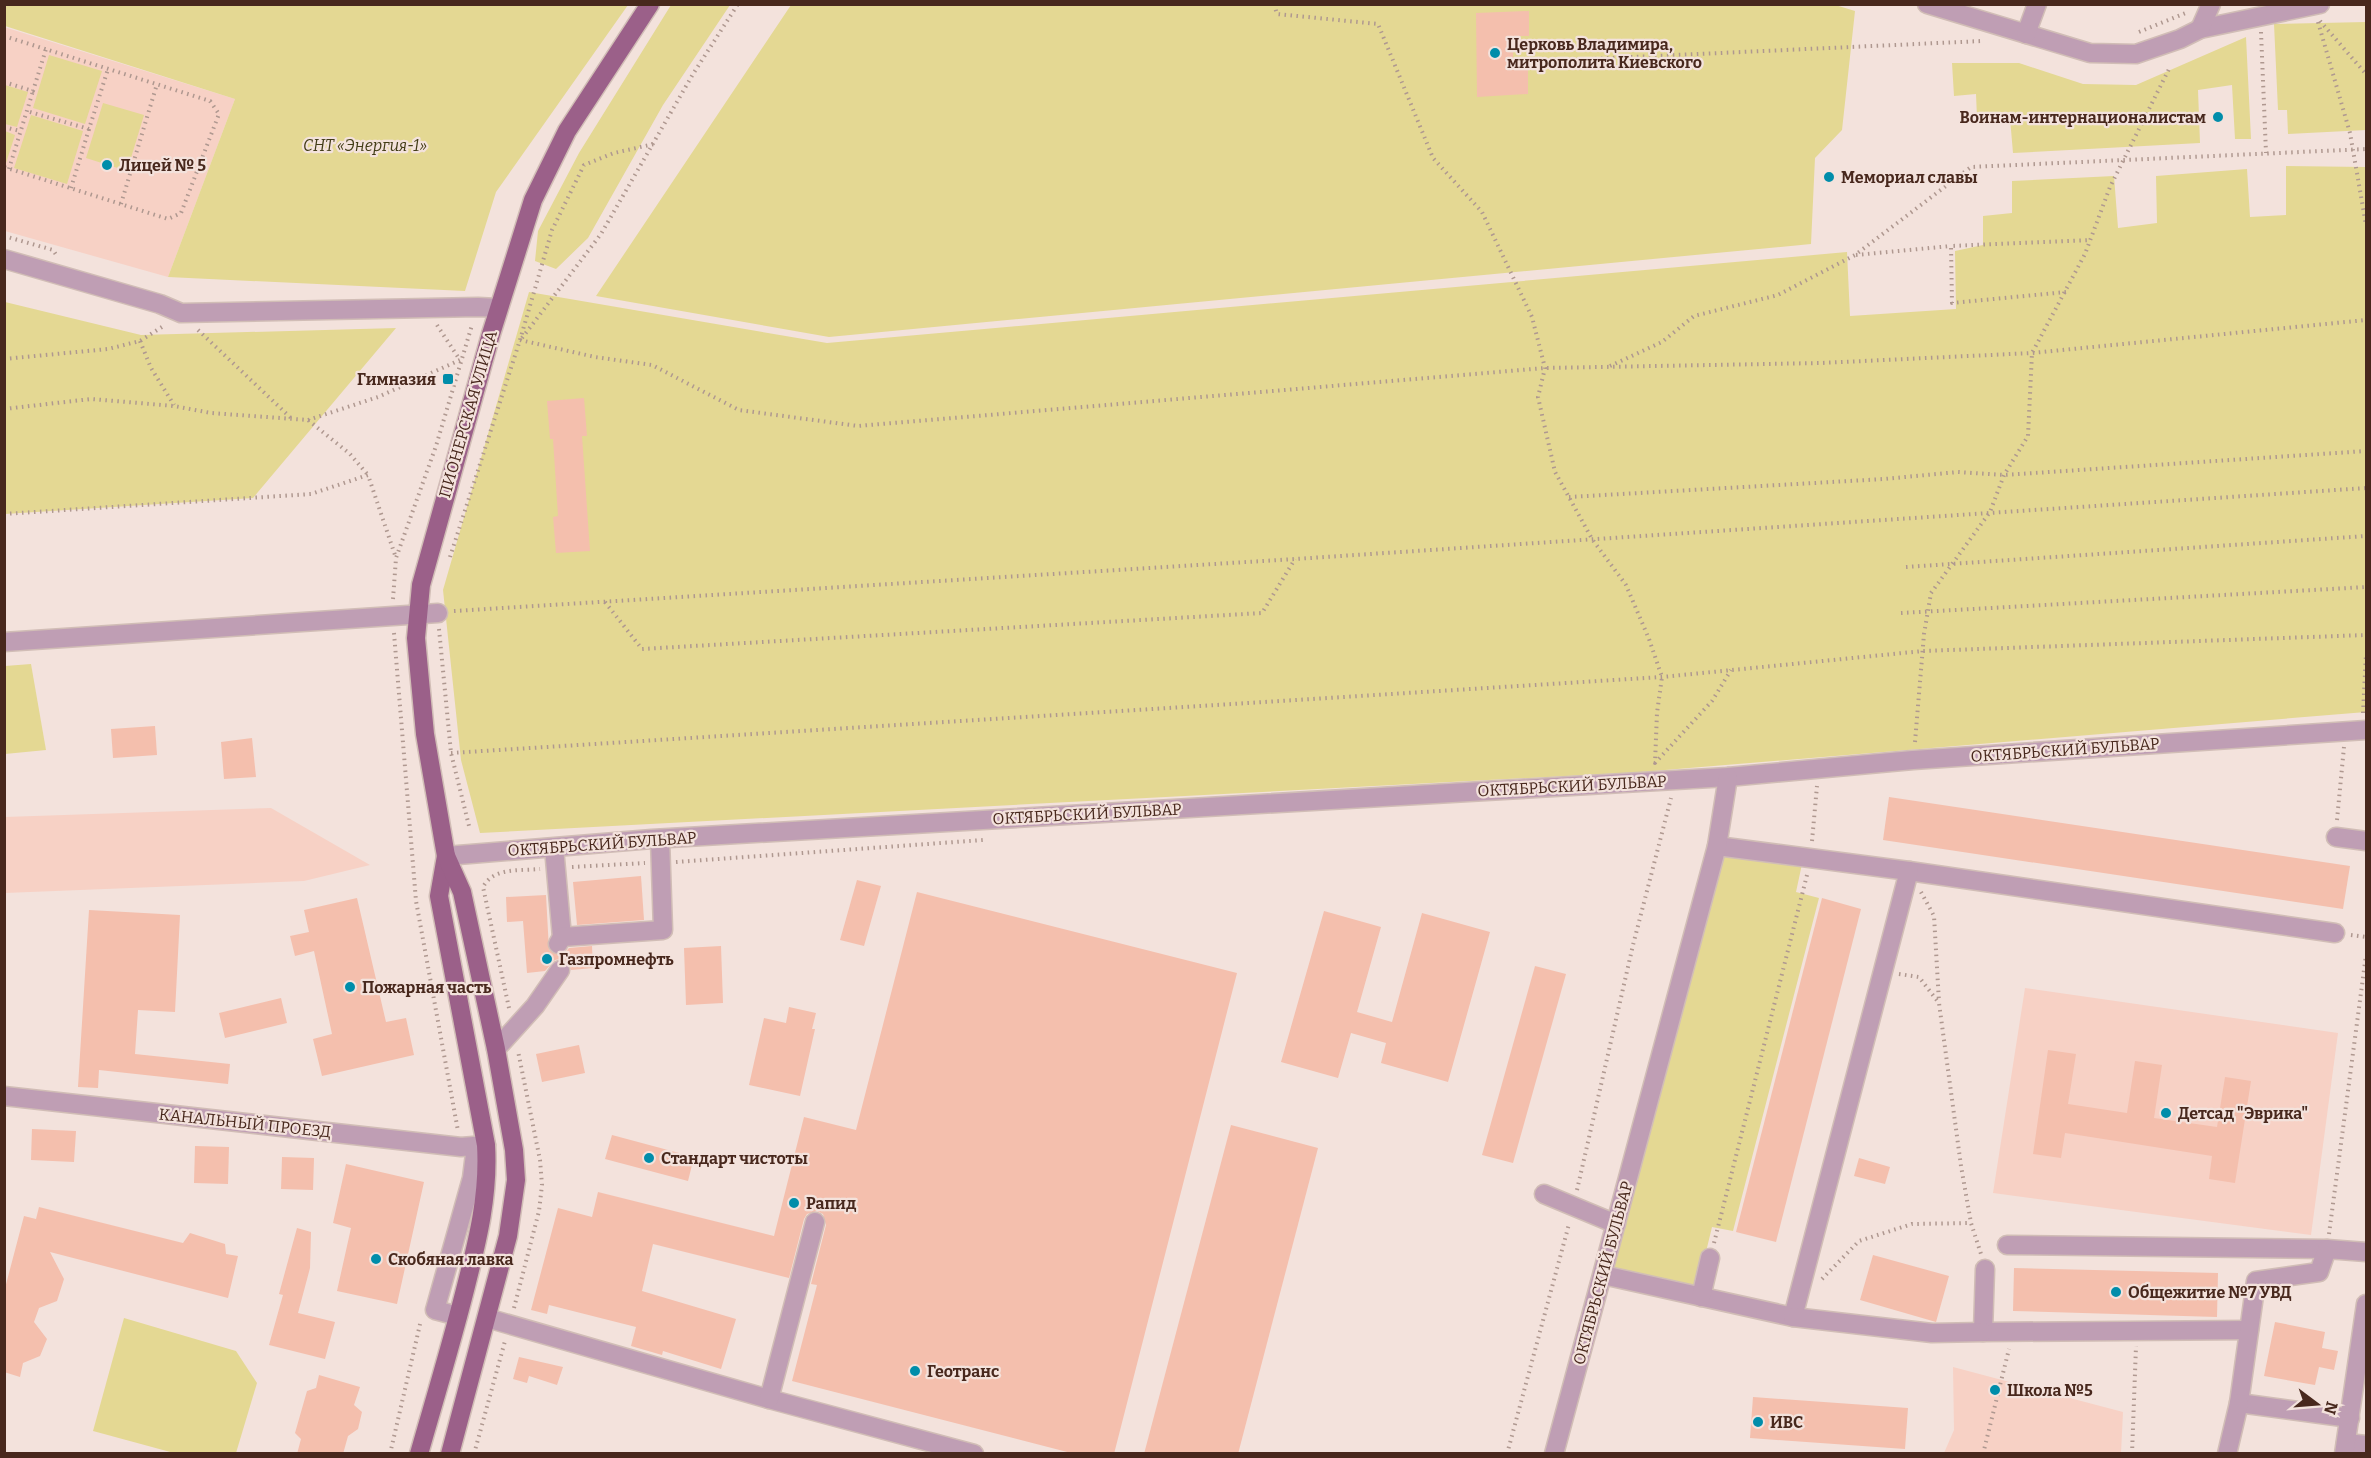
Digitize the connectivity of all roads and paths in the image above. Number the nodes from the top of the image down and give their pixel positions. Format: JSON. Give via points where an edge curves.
{"nodes":[{"id":1,"x":650,"y":4,"type":"edge"},
{"id":2,"x":738,"y":4,"type":"edge"},
{"id":3,"x":1274,"y":4,"type":"edge"},
{"id":4,"x":1927,"y":4,"type":"edge"},
{"id":5,"x":2037,"y":4,"type":"edge"},
{"id":6,"x":2211,"y":4,"type":"edge"},
{"id":7,"x":2312,"y":5,"type":"edge"},
{"id":8,"x":2190,"y":11,"type":"dead end"},
{"id":9,"x":2200,"y":29,"type":"junction"},
{"id":10,"x":2261,"y":29,"type":"dead end"},
{"id":11,"x":2136,"y":33,"type":"dead end"},
{"id":12,"x":2026,"y":34,"type":"junction"},
{"id":13,"x":4,"y":36,"type":"edge"},
{"id":14,"x":1993,"y":40,"type":"dead end"},
{"id":15,"x":45,"y":49,"type":"junction"},
{"id":16,"x":1522,"y":62,"type":"dead end"},
{"id":17,"x":108,"y":69,"type":"junction"},
{"id":18,"x":2169,"y":69,"type":"dead end"},
{"id":19,"x":2367,"y":74,"type":"edge"},
{"id":20,"x":4,"y":82,"type":"edge"},
{"id":21,"x":157,"y":84,"type":"junction"},
{"id":22,"x":33,"y":90,"type":"junction"},
{"id":23,"x":30,"y":112,"type":"dead end"},
{"id":24,"x":4,"y":127,"type":"edge"},
{"id":25,"x":89,"y":129,"type":"junction"},
{"id":26,"x":20,"y":131,"type":"junction"},
{"id":27,"x":654,"y":144,"type":"junction"},
{"id":28,"x":2367,"y":149,"type":"edge"},
{"id":29,"x":2353,"y":150,"type":"junction"},
{"id":30,"x":2266,"y":153,"type":"junction"},
{"id":31,"x":2124,"y":159,"type":"junction"},
{"id":32,"x":7,"y":168,"type":"edge"},
{"id":33,"x":71,"y":188,"type":"junction"},
{"id":34,"x":121,"y":204,"type":"junction"},
{"id":35,"x":2367,"y":225,"type":"edge"},
{"id":36,"x":2090,"y":240,"type":"junction"},
{"id":37,"x":1951,"y":246,"type":"junction"},
{"id":38,"x":1855,"y":255,"type":"junction"},
{"id":39,"x":4,"y":259,"type":"edge"},
{"id":40,"x":2066,"y":292,"type":"junction"},
{"id":41,"x":498,"y":308,"type":"junction"},
{"id":42,"x":2367,"y":320,"type":"edge"},
{"id":43,"x":434,"y":321,"type":"dead end"},
{"id":44,"x":165,"y":325,"type":"dead end"},
{"id":45,"x":192,"y":325,"type":"dead end"},
{"id":46,"x":520,"y":340,"type":"junction"},
{"id":47,"x":140,"y":341,"type":"junction"},
{"id":48,"x":2032,"y":353,"type":"junction"},
{"id":49,"x":4,"y":359,"type":"edge"},
{"id":50,"x":1607,"y":367,"type":"junction"},
{"id":51,"x":1545,"y":368,"type":"junction"},
{"id":52,"x":174,"y":406,"type":"junction"},
{"id":53,"x":4,"y":409,"type":"edge"},
{"id":54,"x":291,"y":418,"type":"junction"},
{"id":55,"x":308,"y":420,"type":"junction"},
{"id":56,"x":2367,"y":451,"type":"edge"},
{"id":57,"x":368,"y":475,"type":"junction"},
{"id":58,"x":2004,"y":475,"type":"junction"},
{"id":59,"x":2367,"y":488,"type":"edge"},
{"id":60,"x":1569,"y":497,"type":"junction"},
{"id":61,"x":1990,"y":512,"type":"junction"},
{"id":62,"x":4,"y":514,"type":"edge"},
{"id":63,"x":2367,"y":536,"type":"edge"},
{"id":64,"x":1592,"y":539,"type":"junction"},
{"id":65,"x":396,"y":558,"type":"dead end"},
{"id":66,"x":1295,"y":560,"type":"junction"},
{"id":67,"x":1953,"y":564,"type":"junction"},
{"id":68,"x":1906,"y":567,"type":"dead end"},
{"id":69,"x":446,"y":568,"type":"dead end"},
{"id":70,"x":2367,"y":587,"type":"edge"},
{"id":71,"x":605,"y":601,"type":"junction"},
{"id":72,"x":1927,"y":612,"type":"junction"},
{"id":73,"x":438,"y":613,"type":"junction"},
{"id":74,"x":1900,"y":613,"type":"dead end"},
{"id":75,"x":417,"y":615,"type":"junction"},
{"id":76,"x":2367,"y":635,"type":"edge"},
{"id":77,"x":4,"y":642,"type":"edge"},
{"id":78,"x":1923,"y":651,"type":"junction"},
{"id":79,"x":2367,"y":654,"type":"edge"},
{"id":80,"x":1731,"y":670,"type":"junction"},
{"id":81,"x":1662,"y":677,"type":"junction"},
{"id":82,"x":2365,"y":721,"type":"edge"},
{"id":83,"x":2344,"y":747,"type":"dead end"},
{"id":84,"x":451,"y":753,"type":"junction"},
{"id":85,"x":1913,"y":760,"type":"junction"},
{"id":86,"x":1728,"y":777,"type":"junction"},
{"id":87,"x":1818,"y":780,"type":"dead end"},
{"id":88,"x":1673,"y":792,"type":"dead end"},
{"id":89,"x":470,"y":830,"type":"dead end"},
{"id":90,"x":2336,"y":837,"type":"joint"},
{"id":91,"x":660,"y":839,"type":"junction"},
{"id":92,"x":2367,"y":841,"type":"edge"},
{"id":93,"x":1717,"y":846,"type":"junction"},
{"id":94,"x":554,"y":848,"type":"junction"},
{"id":95,"x":446,"y":856,"type":"junction"},
{"id":96,"x":1811,"y":858,"type":"junction"},
{"id":97,"x":1909,"y":871,"type":"junction"},
{"id":98,"x":2335,"y":933,"type":"dead end"},
{"id":99,"x":2367,"y":955,"type":"edge"},
{"id":100,"x":560,"y":970,"type":"dead end"},
{"id":101,"x":1883,"y":972,"type":"junction"},
{"id":102,"x":1939,"y":1003,"type":"junction"},
{"id":103,"x":496,"y":1049,"type":"junction"},
{"id":104,"x":4,"y":1096,"type":"edge"},
{"id":105,"x":481,"y":1146,"type":"junction"},
{"id":106,"x":1544,"y":1194,"type":"dead end"},
{"id":107,"x":1574,"y":1206,"type":"junction"},
{"id":108,"x":815,"y":1222,"type":"dead end"},
{"id":109,"x":1971,"y":1223,"type":"junction"},
{"id":110,"x":1616,"y":1224,"type":"junction"},
{"id":111,"x":2007,"y":1245,"type":"dead end"},
{"id":112,"x":2327,"y":1249,"type":"junction"},
{"id":113,"x":2367,"y":1252,"type":"edge"},
{"id":114,"x":1710,"y":1258,"type":"joint"},
{"id":115,"x":1985,"y":1269,"type":"joint"},
{"id":116,"x":1603,"y":1275,"type":"junction"},
{"id":117,"x":1822,"y":1280,"type":"dead end"},
{"id":118,"x":1701,"y":1297,"type":"junction"},
{"id":119,"x":2367,"y":1304,"type":"edge"},
{"id":120,"x":1793,"y":1317,"type":"junction"},
{"id":121,"x":487,"y":1318,"type":"junction"},
{"id":122,"x":2249,"y":1330,"type":"junction"},
{"id":123,"x":2137,"y":1331,"type":"junction"},
{"id":124,"x":1983,"y":1332,"type":"junction"},
{"id":125,"x":2014,"y":1332,"type":"junction"},
{"id":126,"x":769,"y":1399,"type":"junction"},
{"id":127,"x":2239,"y":1403,"type":"junction"},
{"id":128,"x":2349,"y":1418,"type":"junction"},
{"id":129,"x":2367,"y":1445,"type":"edge"},
{"id":130,"x":2345,"y":1448,"type":"edge"},
{"id":131,"x":418,"y":1454,"type":"edge"},
{"id":132,"x":450,"y":1454,"type":"edge"},
{"id":133,"x":974,"y":1454,"type":"edge"},
{"id":134,"x":1507,"y":1454,"type":"edge"},
{"id":135,"x":1554,"y":1454,"type":"edge"},
{"id":136,"x":1983,"y":1454,"type":"edge"},
{"id":137,"x":2132,"y":1454,"type":"edge"},
{"id":138,"x":2227,"y":1454,"type":"edge"}],
"edges":[{"from":1,"to":41,"type":"main road","name":"ПИОНЕРСКАЯ УЛИЦА","via":[[567,131],[533,200]]},
{"from":2,"to":27,"type":"path"},
{"from":3,"to":51,"type":"path","via":[[1277,14],[1378,24],[1433,159],[1487,222],[1532,317]]},
{"from":4,"to":12,"type":"street"},
{"from":5,"to":12,"type":"street"},
{"from":6,"to":9,"type":"street"},
{"from":7,"to":9,"type":"street"},
{"from":8,"to":11,"type":"path"},
{"from":9,"to":12,"type":"street","via":[[2136,54],[2090,53]]},
{"from":10,"to":30,"type":"path"},
{"from":13,"to":15,"type":"path"},
{"from":14,"to":16,"type":"path"},
{"from":15,"to":17,"type":"path"},
{"from":15,"to":22,"type":"path"},
{"from":17,"to":21,"type":"path"},
{"from":17,"to":25,"type":"path"},
{"from":18,"to":31,"type":"path"},
{"from":19,"to":29,"type":"path","via":[[2317,19]]},
{"from":20,"to":22,"type":"path"},
{"from":21,"to":34,"type":"path"},
{"from":21,"to":34,"type":"path","via":[[210,101],[219,114],[181,213],[168,219]]},
{"from":22,"to":26,"type":"path"},
{"from":23,"to":25,"type":"path"},
{"from":24,"to":26,"type":"path"},
{"from":25,"to":33,"type":"path"},
{"from":26,"to":32,"type":"path"},
{"from":27,"to":46,"type":"path","via":[[601,234]]},
{"from":27,"to":46,"type":"path","via":[[584,165],[552,230]]},
{"from":28,"to":29,"type":"path"},
{"from":29,"to":30,"type":"path"},
{"from":29,"to":35,"type":"path"},
{"from":30,"to":31,"type":"path"},
{"from":31,"to":36,"type":"path"},
{"from":31,"to":38,"type":"path","via":[[1971,167]]},
{"from":32,"to":33,"type":"path"},
{"from":33,"to":34,"type":"path"},
{"from":36,"to":37,"type":"path"},
{"from":36,"to":40,"type":"path"},
{"from":37,"to":38,"type":"path"},
{"from":37,"to":40,"type":"path","via":[[1952,303]]},
{"from":38,"to":50,"type":"path","via":[[1778,296],[1694,316],[1662,342]]},
{"from":39,"to":41,"type":"street","via":[[181,313]]},
{"from":40,"to":48,"type":"path"},
{"from":41,"to":75,"type":"main road","name":"ПИОНЕРСКАЯ УЛИЦА","via":[[429,554]]},
{"from":42,"to":48,"type":"path"},
{"from":43,"to":55,"type":"path","via":[[460,360],[378,398]]},
{"from":44,"to":47,"type":"path"},
{"from":45,"to":54,"type":"path"},
{"from":46,"to":51,"type":"path","via":[[652,365],[740,410],[858,426]]},
{"from":46,"to":69,"type":"path"},
{"from":47,"to":49,"type":"path","via":[[108,349]]},
{"from":47,"to":52,"type":"path"},
{"from":48,"to":50,"type":"path","via":[[1821,363]]},
{"from":48,"to":58,"type":"path","via":[[2028,436]]},
{"from":50,"to":51,"type":"path"},
{"from":51,"to":60,"type":"path","via":[[1538,397],[1555,472]]},
{"from":52,"to":53,"type":"path","via":[[91,399]]},
{"from":52,"to":54,"type":"path","via":[[211,413]]},
{"from":54,"to":55,"type":"path"},
{"from":55,"to":57,"type":"path","via":[[350,454]]},
{"from":56,"to":58,"type":"path"},
{"from":57,"to":62,"type":"path","via":[[311,494]]},
{"from":57,"to":65,"type":"path"},
{"from":58,"to":60,"type":"path","via":[[1958,472]]},
{"from":58,"to":61,"type":"path"},
{"from":59,"to":61,"type":"path"},
{"from":60,"to":64,"type":"path"},
{"from":61,"to":64,"type":"path"},
{"from":61,"to":67,"type":"path"},
{"from":63,"to":67,"type":"path"},
{"from":64,"to":66,"type":"path"},
{"from":64,"to":81,"type":"path","via":[[1626,585]]},
{"from":66,"to":71,"type":"path"},
{"from":66,"to":71,"type":"path","via":[[1262,613],[1250,614],[642,649]]},
{"from":67,"to":68,"type":"path"},
{"from":67,"to":72,"type":"path","via":[[1932,593]]},
{"from":70,"to":72,"type":"path"},
{"from":71,"to":73,"type":"path"},
{"from":72,"to":74,"type":"path"},
{"from":72,"to":78,"type":"path"},
{"from":73,"to":75,"type":"street"},
{"from":73,"to":84,"type":"path"},
{"from":75,"to":77,"type":"street"},
{"from":75,"to":95,"type":"main road","name":"ПИОНЕРСКАЯ УЛИЦА","via":[[417,661],[425,734]]},
{"from":76,"to":78,"type":"path"},
{"from":78,"to":80,"type":"path"},
{"from":78,"to":85,"type":"path"},
{"from":79,"to":82,"type":"path"},
{"from":80,"to":81,"type":"path"},
{"from":80,"to":81,"type":"path","via":[[1712,701],[1655,763]]},
{"from":81,"to":84,"type":"path"},
{"from":82,"to":85,"type":"street","name":"ОКТЯБРЬСКИЙ БУЛЬВАР"},
{"from":83,"to":90,"type":"path"},
{"from":84,"to":89,"type":"path"},
{"from":85,"to":86,"type":"street","name":"ОКТЯБРЬСКИЙ БУЛЬВАР"},
{"from":86,"to":91,"type":"street","name":"ОКТЯБРЬСКИЙ БУЛЬВАР"},
{"from":86,"to":93,"type":"street","name":"ОКТЯБРЬСКИЙ БУЛЬВАР"},
{"from":87,"to":96,"type":"path"},
{"from":88,"to":107,"type":"path"},
{"from":90,"to":92,"type":"street"},
{"from":91,"to":94,"type":"street","name":"ОКТЯБРЬСКИЙ БУЛЬВАР"},
{"from":91,"to":94,"type":"street","via":[[663,930],[560,940]]},
{"from":93,"to":96,"type":"street"},
{"from":93,"to":110,"type":"street","name":"ОКТЯБРЬСКИЙ БУЛЬВАР"},
{"from":94,"to":95,"type":"street","name":"ОКТЯБРЬСКИЙ БУЛЬВАР"},
{"from":95,"to":103,"type":"main road","via":[[462,892]]},
{"from":95,"to":105,"type":"main road","via":[[439,896]]},
{"from":96,"to":97,"type":"street"},
{"from":96,"to":114,"type":"path"},
{"from":97,"to":98,"type":"street"},
{"from":97,"to":101,"type":"street"},
{"from":97,"to":102,"type":"path","via":[[1934,916]]},
{"from":99,"to":112,"type":"path"},
{"from":100,"to":103,"type":"street","via":[[535,1006]]},
{"from":101,"to":102,"type":"path","via":[[1919,977]]},
{"from":101,"to":120,"type":"street"},
{"from":102,"to":109,"type":"path"},
{"from":103,"to":121,"type":"main road","via":[[516,1180],[508,1236]]},
{"from":104,"to":105,"type":"street","name":"КАНАЛЬНЫЙ ПРОЕЗД","via":[[450,1146]]},
{"from":105,"to":131,"type":"main road","via":[[488,1171],[484,1204],[458,1316]]},
{"from":106,"to":107,"type":"street"},
{"from":107,"to":110,"type":"street"},
{"from":107,"to":134,"type":"path"},
{"from":108,"to":126,"type":"street"},
{"from":109,"to":115,"type":"path"},
{"from":109,"to":117,"type":"path","via":[[1912,1224],[1859,1241]]},
{"from":110,"to":116,"type":"street","name":"ОКТЯБРЬСКИЙ БУЛЬВАР"},
{"from":111,"to":112,"type":"street"},
{"from":112,"to":113,"type":"street"},
{"from":112,"to":122,"type":"street","via":[[2319,1272],[2256,1281]]},
{"from":114,"to":118,"type":"street"},
{"from":115,"to":124,"type":"street"},
{"from":116,"to":118,"type":"street"},
{"from":116,"to":135,"type":"street","name":"ОКТЯБРЬСКИЙ БУЛЬВАР"},
{"from":118,"to":120,"type":"street"},
{"from":119,"to":128,"type":"street"},
{"from":120,"to":124,"type":"street","via":[[1932,1333]]},
{"from":121,"to":126,"type":"street"},
{"from":121,"to":132,"type":"main road"},
{"from":122,"to":123,"type":"street"},
{"from":122,"to":127,"type":"street"},
{"from":123,"to":125,"type":"street"},
{"from":123,"to":137,"type":"path"},
{"from":124,"to":125,"type":"street"},
{"from":125,"to":136,"type":"path"},
{"from":126,"to":133,"type":"street"},
{"from":127,"to":128,"type":"street"},
{"from":127,"to":138,"type":"street"},
{"from":128,"to":130,"type":"street"},
{"from":129,"to":130,"type":"street"}]}
